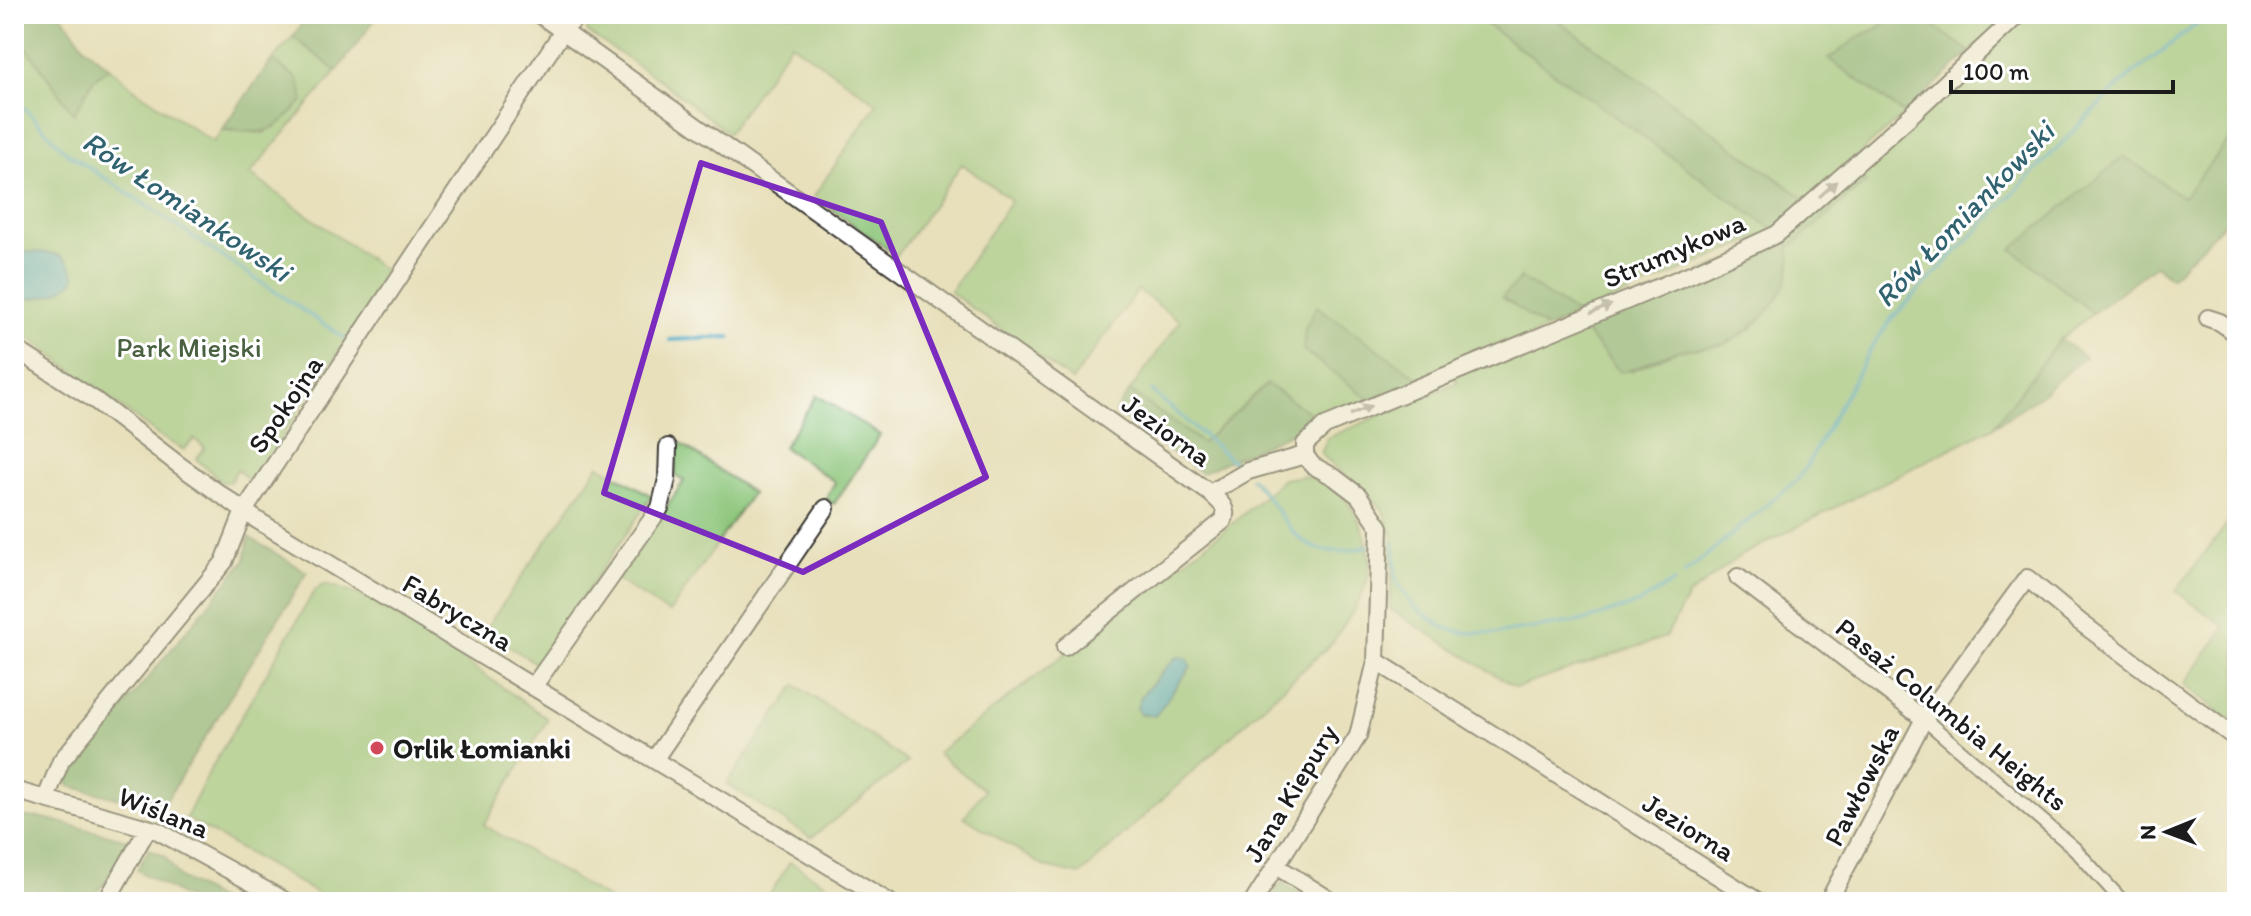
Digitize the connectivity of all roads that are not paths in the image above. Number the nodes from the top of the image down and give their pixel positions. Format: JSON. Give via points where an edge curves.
{"nodes":[{"id":1,"x":539,"y":14,"type":"edge"},
{"id":2,"x":579,"y":14,"type":"edge"},
{"id":3,"x":2019,"y":14,"type":"edge"},
{"id":4,"x":563,"y":31,"type":"junction"},
{"id":5,"x":2208,"y":318,"type":"dead end"},
{"id":6,"x":2237,"y":334,"type":"edge"},
{"id":7,"x":14,"y":348,"type":"edge"},
{"id":8,"x":668,"y":447,"type":"dead end"},
{"id":9,"x":1305,"y":455,"type":"junction"},
{"id":10,"x":1210,"y":493,"type":"junction"},
{"id":11,"x":826,"y":508,"type":"dead end"},
{"id":12,"x":244,"y":511,"type":"junction"},
{"id":13,"x":1738,"y":577,"type":"dead end"},
{"id":14,"x":1065,"y":647,"type":"dead end"},
{"id":15,"x":1376,"y":661,"type":"junction"},
{"id":16,"x":533,"y":687,"type":"junction"},
{"id":17,"x":1924,"y":719,"type":"junction"},
{"id":18,"x":2237,"y":739,"type":"edge"},
{"id":19,"x":654,"y":760,"type":"junction"},
{"id":20,"x":14,"y":790,"type":"edge"},
{"id":21,"x":46,"y":798,"type":"junction"},
{"id":22,"x":148,"y":828,"type":"junction"},
{"id":23,"x":1276,"y":866,"type":"junction"},
{"id":24,"x":109,"y":902,"type":"edge"},
{"id":25,"x":287,"y":902,"type":"edge"},
{"id":26,"x":889,"y":902,"type":"edge"},
{"id":27,"x":1253,"y":902,"type":"edge"},
{"id":28,"x":1333,"y":902,"type":"edge"},
{"id":29,"x":1759,"y":902,"type":"edge"},
{"id":30,"x":1828,"y":902,"type":"edge"},
{"id":31,"x":2123,"y":902,"type":"edge"}],
"edges":[{"from":1,"to":4,"type":"street","name":"Jeziorna"},
{"from":2,"to":4,"type":"street","name":"Spokojna"},
{"from":9,"to":3,"type":"street","name":"Strumykowa","one_way":true,"via":[[1305,444],[1325,426],[1777,234]]},
{"from":4,"to":10,"type":"street","name":"Jeziorna"},
{"from":4,"to":12,"type":"street","name":"Spokojna"},
{"from":5,"to":6,"type":"street"},
{"from":7,"to":12,"type":"street","name":"Fabryczna","via":[[96,401]]},
{"from":8,"to":16,"type":"street","via":[[660,508]]},
{"from":9,"to":10,"type":"street","name":"Jeziorna","via":[[1248,471]]},
{"from":9,"to":15,"type":"street","via":[[1359,496],[1380,527]]},
{"from":10,"to":14,"type":"street","via":[[1223,504],[1223,521]]},
{"from":11,"to":19,"type":"street"},
{"from":12,"to":16,"type":"street","name":"Fabryczna"},
{"from":12,"to":21,"type":"street","name":"Spokojna","via":[[224,562],[61,761]]},
{"from":13,"to":17,"type":"street","name":"Pasaż Columbia Heights"},
{"from":15,"to":23,"type":"street","name":"Jana Kiepury","via":[[1358,736]]},
{"from":15,"to":29,"type":"street","name":"Jeziorna"},
{"from":16,"to":19,"type":"street","name":"Fabryczna"},
{"from":17,"to":18,"type":"street","name":"Pawłowska","via":[[2027,578]]},
{"from":17,"to":30,"type":"street","name":"Pawłowska"},
{"from":17,"to":31,"type":"street","name":"Pasaż Columbia Heights","via":[[2074,848]]},
{"from":19,"to":26,"type":"street","name":"Fabryczna"},
{"from":20,"to":21,"type":"street","name":"Wiślana"},
{"from":21,"to":22,"type":"street","name":"Wiślana"},
{"from":22,"to":24,"type":"street"},
{"from":22,"to":25,"type":"street","name":"Wiślana"},
{"from":23,"to":27,"type":"street","name":"Jana Kiepury"},
{"from":23,"to":28,"type":"street"}]}
